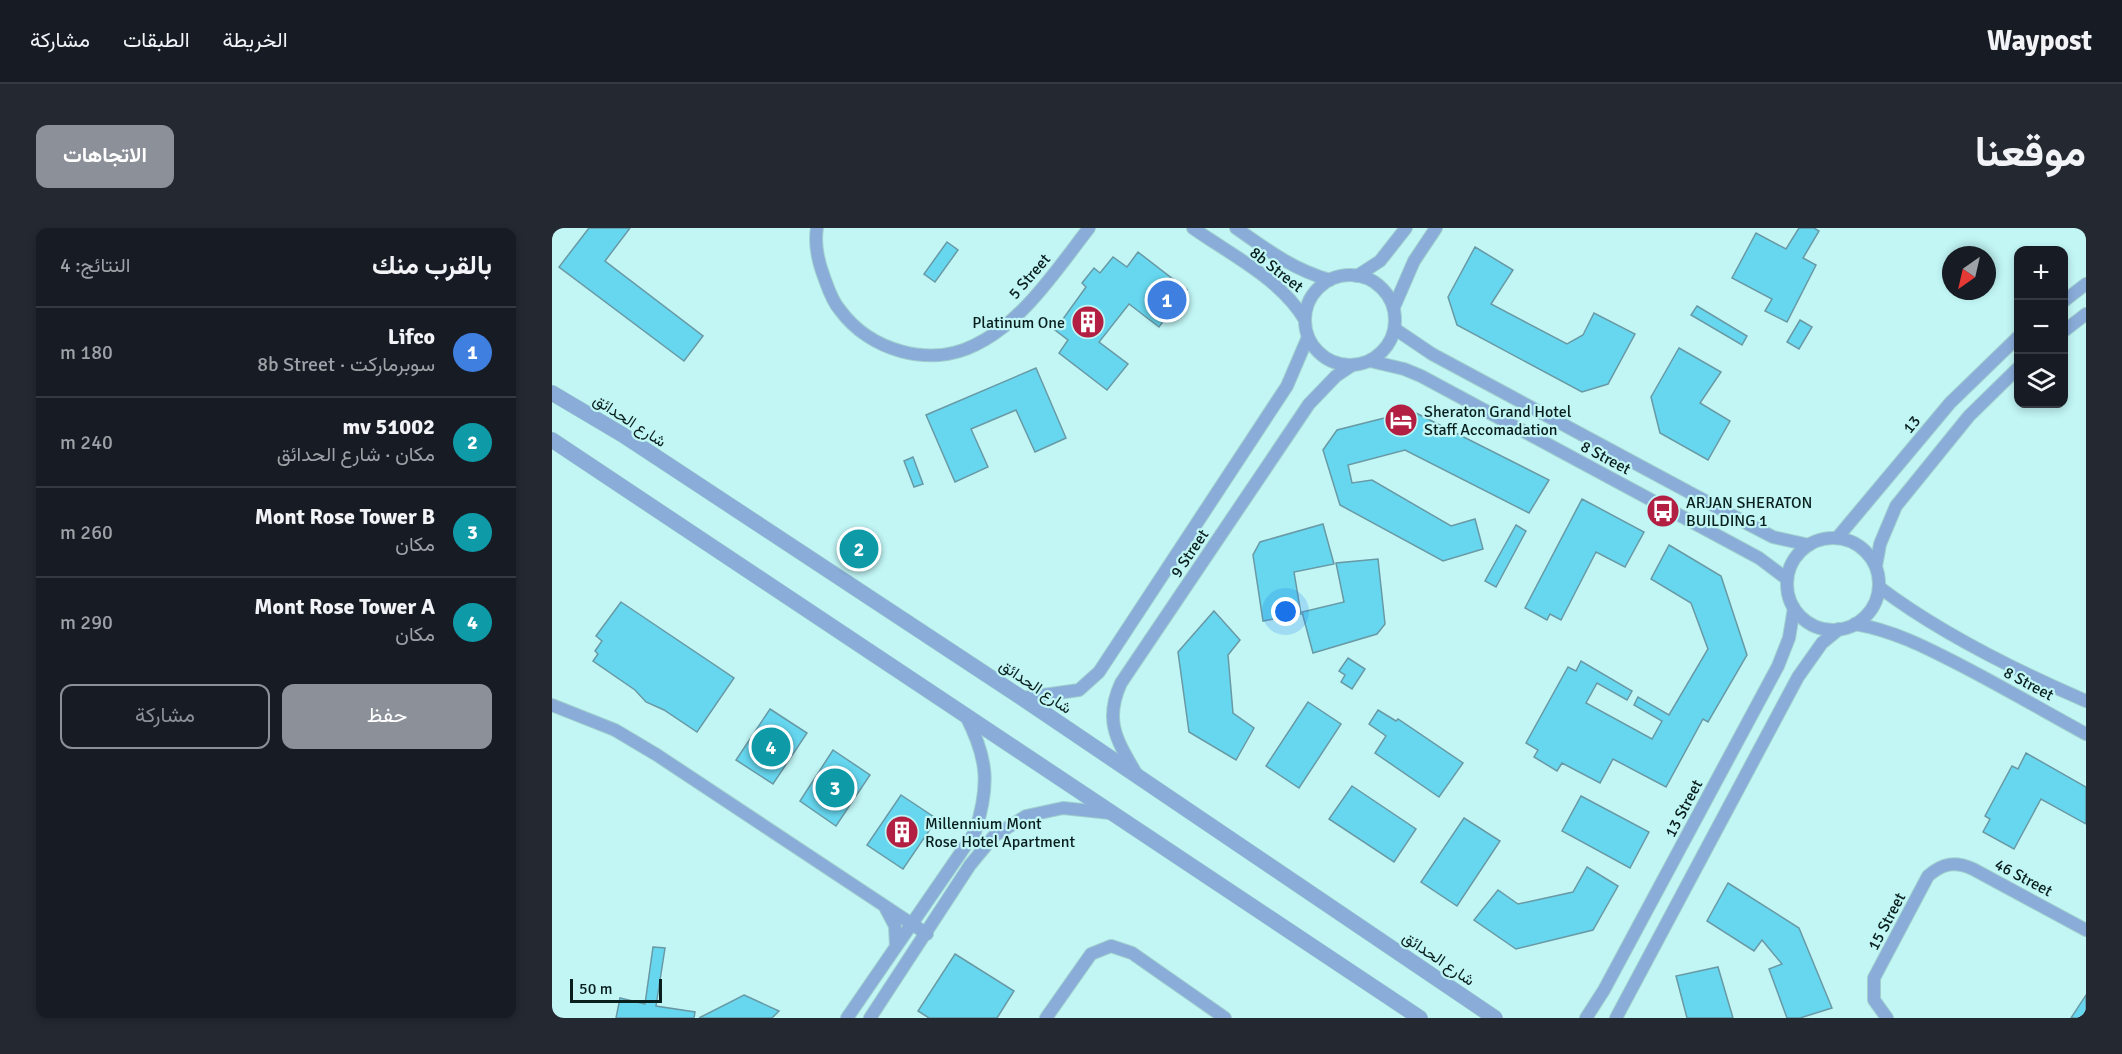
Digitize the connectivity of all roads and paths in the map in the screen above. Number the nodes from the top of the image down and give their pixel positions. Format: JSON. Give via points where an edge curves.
{"nodes":[{"id":1,"x":817,"y":228,"type":"edge"},
{"id":2,"x":1089,"y":228,"type":"edge"},
{"id":3,"x":1193,"y":228,"type":"edge"},
{"id":4,"x":1236,"y":228,"type":"edge"},
{"id":5,"x":1406,"y":228,"type":"edge"},
{"id":6,"x":1436,"y":228,"type":"edge"},
{"id":7,"x":1357,"y":276,"type":"junction"},
{"id":8,"x":1330,"y":280,"type":"junction"},
{"id":9,"x":2086,"y":284,"type":"edge"},
{"id":10,"x":2065,"y":300,"type":"edge"},
{"id":11,"x":1394,"y":307,"type":"junction"},
{"id":12,"x":2086,"y":314,"type":"edge"},
{"id":13,"x":1305,"y":320,"type":"junction"},
{"id":14,"x":2068,"y":328,"type":"edge"},
{"id":15,"x":1395,"y":329,"type":"junction"},
{"id":16,"x":1308,"y":337,"type":"junction"},
{"id":17,"x":2014,"y":343,"type":"edge"},
{"id":18,"x":1370,"y":362,"type":"junction"},
{"id":19,"x":1351,"y":366,"type":"junction"},
{"id":20,"x":2014,"y":373,"type":"edge"},
{"id":21,"x":552,"y":393,"type":"edge"},
{"id":22,"x":552,"y":440,"type":"edge"},
{"id":23,"x":1837,"y":538,"type":"junction"},
{"id":24,"x":1809,"y":545,"type":"junction"},
{"id":25,"x":1875,"y":566,"type":"junction"},
{"id":26,"x":1788,"y":579,"type":"junction"},
{"id":27,"x":1879,"y":587,"type":"junction"},
{"id":28,"x":1794,"y":608,"type":"junction"},
{"id":29,"x":1856,"y":624,"type":"junction"},
{"id":30,"x":1839,"y":629,"type":"junction"},
{"id":31,"x":1022,"y":698,"type":"junction"},
{"id":32,"x":2086,"y":701,"type":"edge"},
{"id":33,"x":552,"y":705,"type":"edge"},
{"id":34,"x":966,"y":716,"type":"junction"},
{"id":35,"x":2086,"y":734,"type":"edge"},
{"id":36,"x":1138,"y":777,"type":"junction"},
{"id":37,"x":1110,"y":813,"type":"junction"},
{"id":38,"x":1943,"y":865,"type":"joint"},
{"id":39,"x":881,"y":903,"type":"junction"},
{"id":40,"x":912,"y":924,"type":"junction"},
{"id":41,"x":2086,"y":930,"type":"edge"},
{"id":42,"x":927,"y":934,"type":"junction"},
{"id":43,"x":896,"y":946,"type":"junction"},
{"id":44,"x":847,"y":1018,"type":"edge"},
{"id":45,"x":870,"y":1018,"type":"edge"},
{"id":46,"x":1046,"y":1018,"type":"edge"},
{"id":47,"x":1225,"y":1018,"type":"edge"},
{"id":48,"x":1420,"y":1018,"type":"edge"},
{"id":49,"x":1495,"y":1018,"type":"edge"},
{"id":50,"x":1586,"y":1018,"type":"edge"},
{"id":51,"x":1616,"y":1018,"type":"edge"},
{"id":52,"x":1887,"y":1018,"type":"edge"}],
"edges":[{"from":1,"to":2,"type":"street","name":"5 Street","via":[[818,260],[839,310],[859,330],[883,345],[923,356],[973,347],[997,333],[1032,298]]},
{"from":3,"to":13,"type":"street","name":"8b Street","via":[[1274,285],[1297,306]]},
{"from":4,"to":8,"type":"street","name":"8b Street","via":[[1300,271]]},
{"from":5,"to":7,"type":"street","via":[[1380,261]]},
{"from":6,"to":11,"type":"street","via":[[1414,261]]},
{"from":7,"to":8,"type":"street"},
{"from":7,"to":11,"type":"street","via":[[1380,287]]},
{"from":8,"to":13,"type":"street","via":[[1308,304]]},
{"from":9,"to":10,"type":"street"},
{"from":11,"to":15,"type":"street"},
{"from":12,"to":14,"type":"street"},
{"from":13,"to":16,"type":"street"},
{"from":15,"to":18,"type":"street","via":[[1386,348]]},
{"from":15,"to":24,"type":"street","name":"8 Street","via":[[1432,354],[1773,537]]},
{"from":16,"to":19,"type":"street","via":[[1318,352],[1333,362]]},
{"from":16,"to":31,"type":"street","name":"9 Street","via":[[1287,386],[1090,683],[1066,694]]},
{"from":17,"to":23,"type":"street","name":"13","via":[[1950,403]]},
{"from":18,"to":19,"type":"street"},
{"from":18,"to":26,"type":"street","name":"8 Street","via":[[1420,375],[1759,558]]},
{"from":19,"to":36,"type":"street","name":"9 Street","via":[[1309,404],[1121,683],[1114,697],[1113,727]]},
{"from":20,"to":25,"type":"street","via":[[1962,424],[1896,506]]},
{"from":21,"to":31,"type":"street","name":"شارع الحدائق","via":[[623,435]]},
{"from":22,"to":34,"type":"street"},
{"from":23,"to":24,"type":"street"},
{"from":23,"to":25,"type":"street","via":[[1860,547]]},
{"from":24,"to":26,"type":"street","via":[[1795,560]]},
{"from":25,"to":27,"type":"street"},
{"from":26,"to":28,"type":"street","via":[[1788,594]]},
{"from":27,"to":29,"type":"street","via":[[1868,615]]},
{"from":27,"to":32,"type":"street","name":"8 Street","via":[[1917,614],[2049,686]]},
{"from":28,"to":30,"type":"street","via":[[1814,625]]},
{"from":28,"to":50,"type":"street","name":"13 Street","via":[[1789,638],[1778,666]]},
{"from":29,"to":30,"type":"street"},
{"from":29,"to":35,"type":"street","name":"8 Street","via":[[1879,628],[1921,645]]},
{"from":30,"to":51,"type":"street","via":[[1822,643],[1798,678]]},
{"from":31,"to":36,"type":"street","name":"شارع الحدائق"},
{"from":33,"to":39,"type":"street","via":[[615,730],[657,755]]},
{"from":34,"to":37,"type":"street"},
{"from":34,"to":40,"type":"street","via":[[982,753],[985,803],[975,832]]},
{"from":36,"to":49,"type":"street","name":"شارع الحدائق"},
{"from":37,"to":42,"type":"street","via":[[1063,808],[1026,816],[994,836]]},
{"from":37,"to":48,"type":"street"},
{"from":38,"to":41,"type":"street","name":"46 Street","via":[[1961,864],[1973,869]]},
{"from":38,"to":52,"type":"street","name":"15 Street","via":[[1928,876],[1874,978],[1874,1000]]},
{"from":39,"to":40,"type":"street"},
{"from":39,"to":43,"type":"street","via":[[895,926]]},
{"from":40,"to":42,"type":"street"},
{"from":40,"to":43,"type":"street"},
{"from":42,"to":45,"type":"street"},
{"from":43,"to":44,"type":"street"},
{"from":46,"to":47,"type":"street","via":[[1090,954],[1111,946],[1132,953]]}]}
